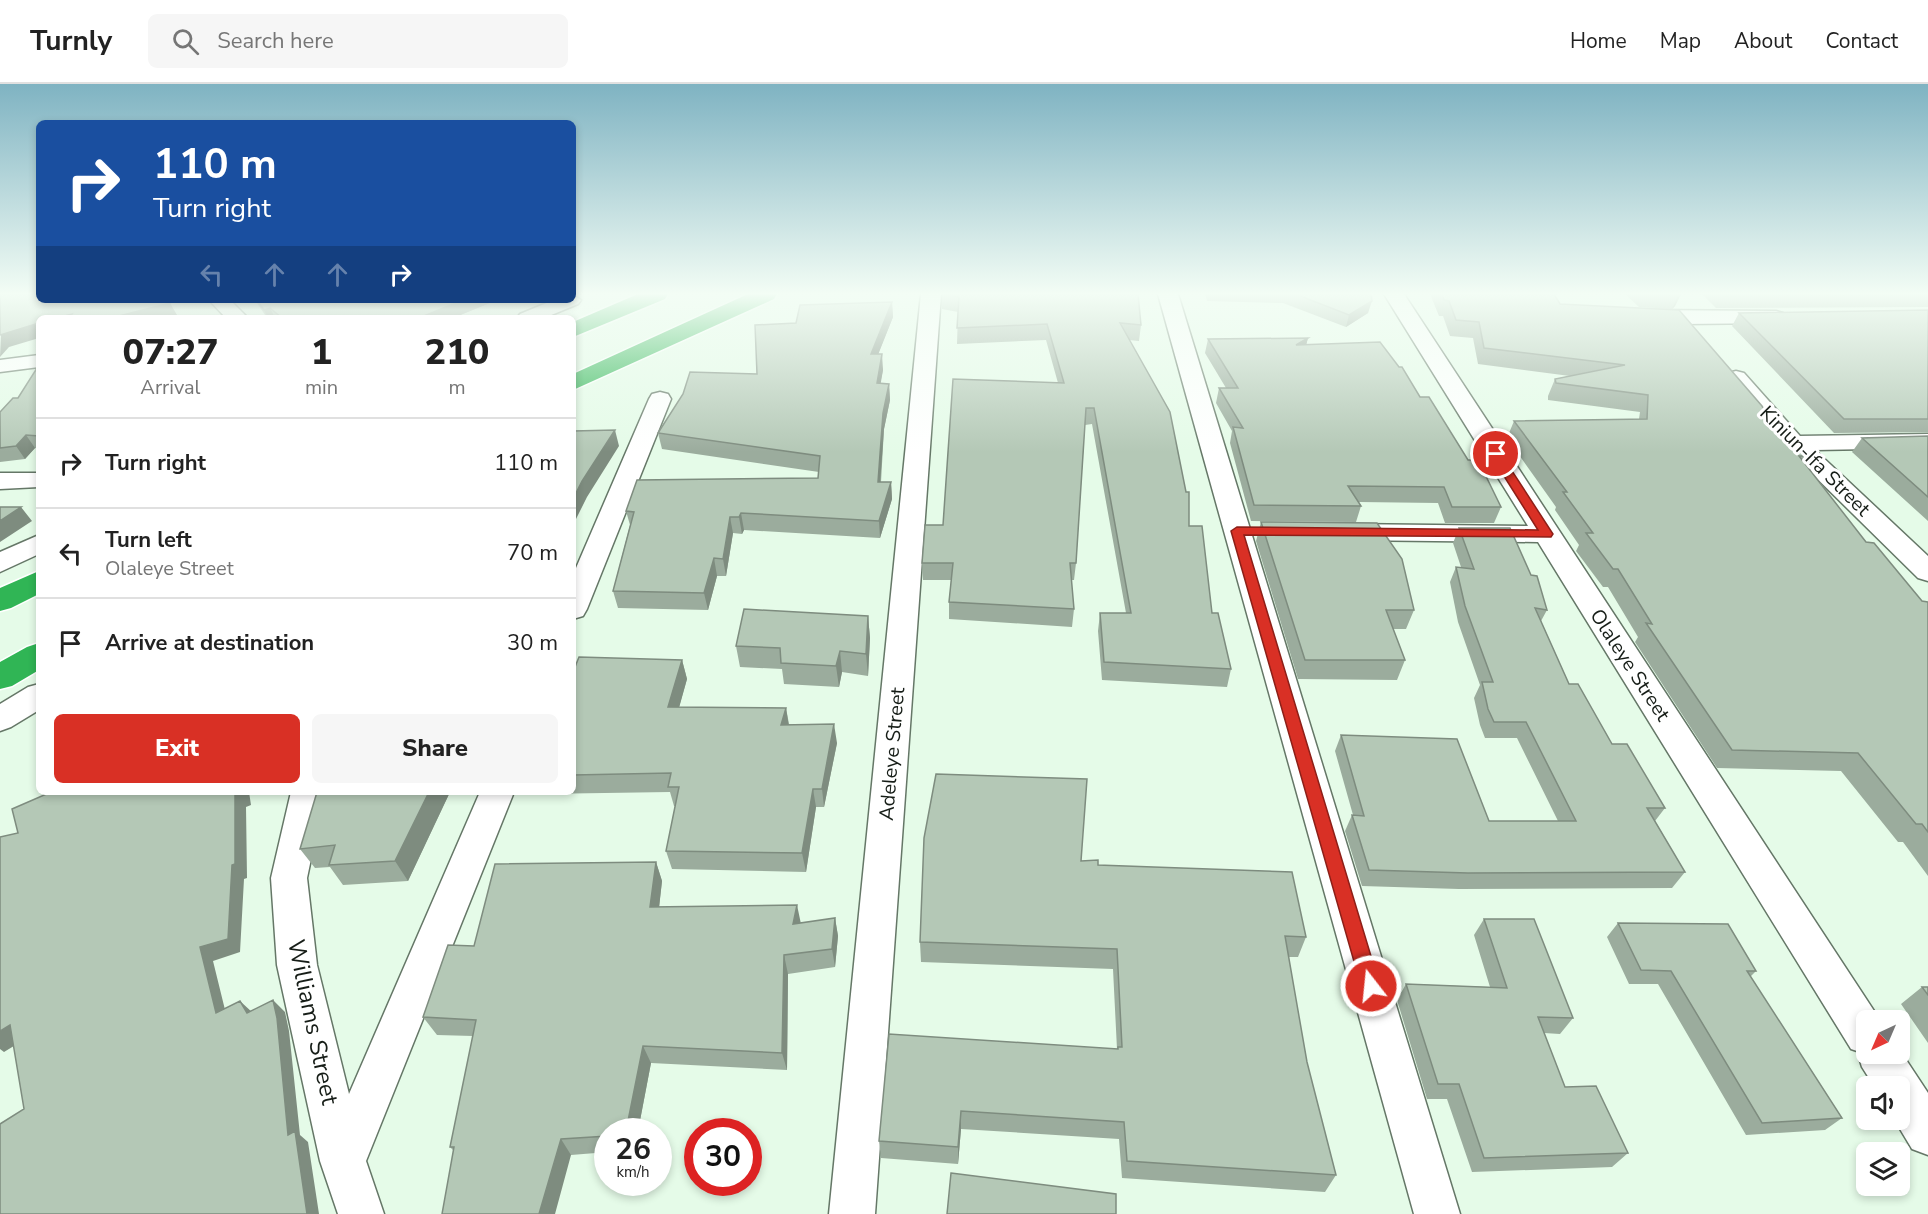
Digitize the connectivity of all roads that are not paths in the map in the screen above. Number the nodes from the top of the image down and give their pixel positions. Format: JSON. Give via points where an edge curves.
{"nodes":[{"id":1,"x":652,"y":347,"type":"edge"},
{"id":2,"x":926,"y":347,"type":"edge"},
{"id":3,"x":1186,"y":347,"type":"edge"},
{"id":4,"x":1428,"y":347,"type":"edge"},
{"id":5,"x":36,"y":361,"type":"edge"},
{"id":6,"x":1722,"y":363,"type":"edge"},
{"id":7,"x":0,"y":366,"type":"edge"},
{"id":8,"x":576,"y":382,"type":"edge"},
{"id":9,"x":660,"y":399,"type":"dead end"},
{"id":10,"x":1928,"y":441,"type":"edge"},
{"id":11,"x":1794,"y":443,"type":"junction"},
{"id":12,"x":36,"y":480,"type":"edge"},
{"id":13,"x":0,"y":481,"type":"edge"},
{"id":14,"x":1320,"y":532,"type":"edge"},
{"id":15,"x":1547,"y":534,"type":"junction"},
{"id":16,"x":36,"y":545,"type":"edge"},
{"id":17,"x":0,"y":563,"type":"edge"},
{"id":18,"x":1928,"y":572,"type":"edge"},
{"id":19,"x":36,"y":582,"type":"edge"},
{"id":20,"x":0,"y":600,"type":"edge"},
{"id":21,"x":576,"y":602,"type":"edge"},
{"id":22,"x":36,"y":657,"type":"edge"},
{"id":23,"x":0,"y":677,"type":"edge"},
{"id":24,"x":36,"y":697,"type":"edge"},
{"id":25,"x":0,"y":719,"type":"edge"},
{"id":26,"x":307,"y":795,"type":"edge"},
{"id":27,"x":496,"y":795,"type":"edge"},
{"id":28,"x":1856,"y":1019,"type":"edge"},
{"id":29,"x":1910,"y":1104,"type":"edge"},
{"id":30,"x":1928,"y":1133,"type":"edge"},
{"id":31,"x":343,"y":1161,"type":"junction"},
{"id":32,"x":361,"y":1214,"type":"edge"},
{"id":33,"x":852,"y":1214,"type":"edge"},
{"id":34,"x":1437,"y":1214,"type":"edge"}],
"edges":[{"from":1,"to":8,"type":"highway"},
{"from":2,"to":33,"type":"street","name":"Adeleye Street"},
{"from":3,"to":34,"type":"street","via":[[1249,531]]},
{"from":4,"to":15,"type":"street","name":"Olaleye Street"},
{"from":5,"to":7,"type":"street"},
{"from":6,"to":11,"type":"street","name":"Kiniun-Ifa Street"},
{"from":9,"to":21,"type":"street"},
{"from":10,"to":11,"type":"street"},
{"from":11,"to":18,"type":"street","name":"Kiniun-Ifa Street"},
{"from":12,"to":13,"type":"street"},
{"from":14,"to":15,"type":"street"},
{"from":15,"to":28,"type":"street","name":"Olaleye Street"},
{"from":16,"to":17,"type":"street"},
{"from":19,"to":20,"type":"highway"},
{"from":22,"to":23,"type":"highway"},
{"from":24,"to":25,"type":"street"},
{"from":26,"to":31,"type":"street","name":"Williams Street","via":[[289,878],[297,965]]},
{"from":27,"to":31,"type":"street"},
{"from":29,"to":30,"type":"street"},
{"from":31,"to":32,"type":"street","name":"Williams Street"}]}
